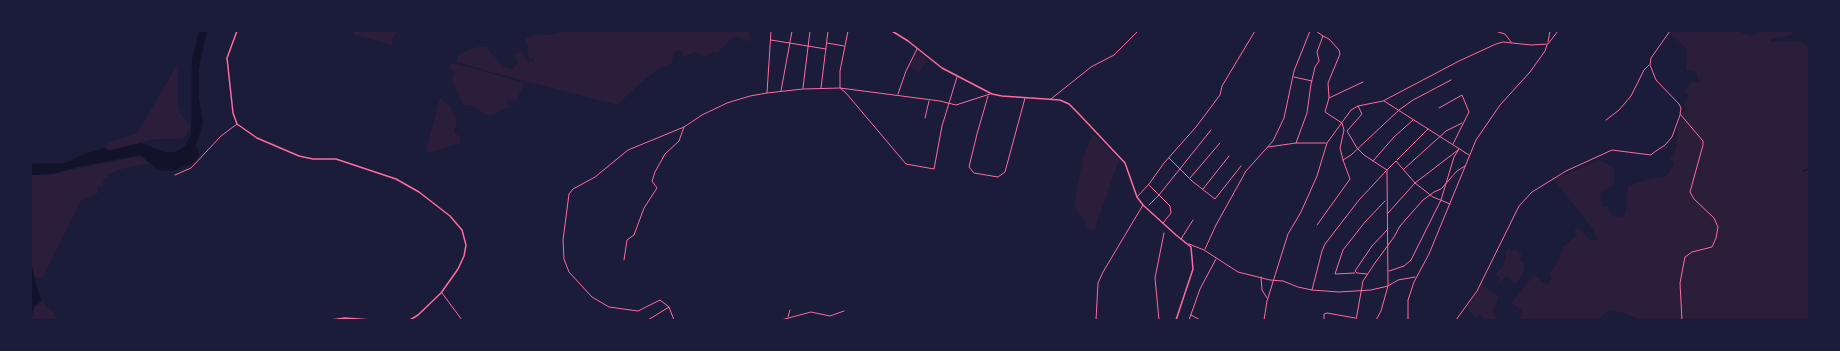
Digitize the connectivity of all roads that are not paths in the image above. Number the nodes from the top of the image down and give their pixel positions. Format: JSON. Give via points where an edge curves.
{"nodes":[{"id":1,"x":237,"y":31,"type":"edge"},
{"id":2,"x":771,"y":31,"type":"edge"},
{"id":3,"x":792,"y":31,"type":"edge"},
{"id":4,"x":810,"y":31,"type":"edge"},
{"id":5,"x":828,"y":31,"type":"edge"},
{"id":6,"x":848,"y":31,"type":"edge"},
{"id":7,"x":892,"y":31,"type":"edge"},
{"id":8,"x":1138,"y":31,"type":"edge"},
{"id":9,"x":1255,"y":31,"type":"edge"},
{"id":10,"x":1310,"y":31,"type":"edge"},
{"id":11,"x":1316,"y":31,"type":"edge"},
{"id":12,"x":1495,"y":31,"type":"edge"},
{"id":13,"x":1550,"y":31,"type":"edge"},
{"id":14,"x":1558,"y":31,"type":"edge"},
{"id":15,"x":1670,"y":31,"type":"edge"},
{"id":16,"x":1323,"y":36,"type":"junction"},
{"id":17,"x":770,"y":39,"type":"junction"},
{"id":18,"x":790,"y":43,"type":"junction"},
{"id":19,"x":827,"y":43,"type":"junction"},
{"id":20,"x":1512,"y":43,"type":"junction"},
{"id":21,"x":1548,"y":44,"type":"junction"},
{"id":22,"x":844,"y":46,"type":"junction"},
{"id":23,"x":807,"y":47,"type":"junction"},
{"id":24,"x":917,"y":48,"type":"junction"},
{"id":25,"x":826,"y":50,"type":"junction"},
{"id":26,"x":1650,"y":65,"type":"junction"},
{"id":27,"x":957,"y":77,"type":"junction"},
{"id":28,"x":1293,"y":77,"type":"junction"},
{"id":29,"x":1451,"y":80,"type":"dead end"},
{"id":30,"x":1312,"y":81,"type":"junction"},
{"id":31,"x":1363,"y":82,"type":"dead end"},
{"id":32,"x":840,"y":88,"type":"junction"},
{"id":33,"x":803,"y":89,"type":"junction"},
{"id":34,"x":821,"y":89,"type":"junction"},
{"id":35,"x":781,"y":92,"type":"junction"},
{"id":36,"x":767,"y":93,"type":"junction"},
{"id":37,"x":992,"y":94,"type":"junction"},
{"id":38,"x":898,"y":95,"type":"junction"},
{"id":39,"x":988,"y":95,"type":"junction"},
{"id":40,"x":1025,"y":98,"type":"junction"},
{"id":41,"x":1329,"y":98,"type":"junction"},
{"id":42,"x":1051,"y":99,"type":"junction"},
{"id":43,"x":929,"y":100,"type":"junction"},
{"id":44,"x":1383,"y":101,"type":"junction"},
{"id":45,"x":949,"y":104,"type":"junction"},
{"id":46,"x":1358,"y":106,"type":"junction"},
{"id":47,"x":1440,"y":108,"type":"dead end"},
{"id":48,"x":1398,"y":110,"type":"junction"},
{"id":49,"x":1680,"y":114,"type":"junction"},
{"id":50,"x":925,"y":118,"type":"dead end"},
{"id":51,"x":1413,"y":120,"type":"junction"},
{"id":52,"x":1606,"y":120,"type":"dead end"},
{"id":53,"x":1463,"y":122,"type":"junction"},
{"id":54,"x":1342,"y":123,"type":"junction"},
{"id":55,"x":237,"y":124,"type":"junction"},
{"id":56,"x":684,"y":127,"type":"junction"},
{"id":57,"x":1428,"y":129,"type":"junction"},
{"id":58,"x":1211,"y":130,"type":"dead end"},
{"id":59,"x":1441,"y":137,"type":"junction"},
{"id":60,"x":1220,"y":143,"type":"dead end"},
{"id":61,"x":1296,"y":143,"type":"junction"},
{"id":62,"x":1327,"y":143,"type":"junction"},
{"id":63,"x":1452,"y":144,"type":"junction"},
{"id":64,"x":1267,"y":147,"type":"junction"},
{"id":65,"x":1357,"y":148,"type":"junction"},
{"id":66,"x":1459,"y":149,"type":"junction"},
{"id":67,"x":1229,"y":156,"type":"dead end"},
{"id":68,"x":1470,"y":156,"type":"junction"},
{"id":69,"x":1169,"y":158,"type":"junction"},
{"id":70,"x":1343,"y":160,"type":"junction"},
{"id":71,"x":1373,"y":161,"type":"junction"},
{"id":72,"x":1396,"y":161,"type":"junction"},
{"id":73,"x":1241,"y":166,"type":"dead end"},
{"id":74,"x":1466,"y":166,"type":"junction"},
{"id":75,"x":1180,"y":169,"type":"junction"},
{"id":76,"x":1403,"y":169,"type":"junction"},
{"id":77,"x":1387,"y":170,"type":"junction"},
{"id":78,"x":175,"y":175,"type":"dead end"},
{"id":79,"x":1190,"y":179,"type":"junction"},
{"id":80,"x":1415,"y":183,"type":"junction"},
{"id":81,"x":1149,"y":184,"type":"junction"},
{"id":82,"x":1446,"y":185,"type":"junction"},
{"id":83,"x":1202,"y":189,"type":"junction"},
{"id":84,"x":1158,"y":195,"type":"junction"},
{"id":85,"x":1430,"y":195,"type":"junction"},
{"id":86,"x":1137,"y":197,"type":"junction"},
{"id":87,"x":1386,"y":200,"type":"junction"},
{"id":88,"x":1440,"y":200,"type":"junction"},
{"id":89,"x":1149,"y":204,"type":"dead end"},
{"id":90,"x":1450,"y":204,"type":"junction"},
{"id":91,"x":1143,"y":205,"type":"junction"},
{"id":92,"x":1388,"y":214,"type":"junction"},
{"id":93,"x":1193,"y":220,"type":"dead end"},
{"id":94,"x":1163,"y":223,"type":"junction"},
{"id":95,"x":1317,"y":225,"type":"dead end"},
{"id":96,"x":1388,"y":229,"type":"junction"},
{"id":97,"x":1164,"y":233,"type":"dead end"},
{"id":98,"x":1181,"y":239,"type":"junction"},
{"id":99,"x":1189,"y":244,"type":"junction"},
{"id":100,"x":1388,"y":246,"type":"junction"},
{"id":101,"x":1204,"y":250,"type":"junction"},
{"id":102,"x":1216,"y":258,"type":"junction"},
{"id":103,"x":624,"y":260,"type":"dead end"},
{"id":104,"x":1388,"y":272,"type":"junction"},
{"id":105,"x":1355,"y":273,"type":"junction"},
{"id":106,"x":1368,"y":274,"type":"junction"},
{"id":107,"x":1261,"y":276,"type":"junction"},
{"id":108,"x":1416,"y":278,"type":"junction"},
{"id":109,"x":1274,"y":279,"type":"junction"},
{"id":110,"x":1388,"y":286,"type":"junction"},
{"id":111,"x":1361,"y":289,"type":"junction"},
{"id":112,"x":1312,"y":290,"type":"junction"},
{"id":113,"x":441,"y":293,"type":"junction"},
{"id":114,"x":1268,"y":299,"type":"junction"},
{"id":115,"x":669,"y":307,"type":"junction"},
{"id":116,"x":790,"y":310,"type":"dead end"},
{"id":117,"x":844,"y":311,"type":"dead end"},
{"id":118,"x":1191,"y":315,"type":"junction"},
{"id":119,"x":788,"y":317,"type":"junction"},
{"id":120,"x":1356,"y":319,"type":"edge"},
{"id":121,"x":331,"y":320,"type":"edge"},
{"id":122,"x":372,"y":320,"type":"edge"},
{"id":123,"x":410,"y":320,"type":"edge"},
{"id":124,"x":462,"y":320,"type":"edge"},
{"id":125,"x":648,"y":320,"type":"edge"},
{"id":126,"x":674,"y":320,"type":"edge"},
{"id":127,"x":781,"y":320,"type":"edge"},
{"id":128,"x":1096,"y":320,"type":"edge"},
{"id":129,"x":1159,"y":320,"type":"edge"},
{"id":130,"x":1176,"y":320,"type":"edge"},
{"id":131,"x":1189,"y":320,"type":"edge"},
{"id":132,"x":1200,"y":320,"type":"edge"},
{"id":133,"x":1264,"y":320,"type":"edge"},
{"id":134,"x":1324,"y":320,"type":"edge"},
{"id":135,"x":1376,"y":320,"type":"edge"},
{"id":136,"x":1408,"y":320,"type":"edge"},
{"id":137,"x":1456,"y":320,"type":"edge"},
{"id":138,"x":1682,"y":320,"type":"edge"}],
"edges":[{"from":1,"to":55,"type":"main road","via":[[227,58],[233,112]]},
{"from":2,"to":17,"type":"street"},
{"from":3,"to":18,"type":"street"},
{"from":4,"to":23,"type":"street"},
{"from":5,"to":19,"type":"street"},
{"from":6,"to":22,"type":"street"},
{"from":7,"to":24,"type":"main road"},
{"from":8,"to":42,"type":"street","via":[[1114,55],[1091,67]]},
{"from":9,"to":69,"type":"street","via":[[1222,86],[1220,95]]},
{"from":10,"to":28,"type":"street"},
{"from":11,"to":16,"type":"street"},
{"from":12,"to":20,"type":"street","via":[[1505,34]]},
{"from":13,"to":21,"type":"street"},
{"from":14,"to":21,"type":"street"},
{"from":15,"to":26,"type":"street","via":[[1651,58]]},
{"from":16,"to":30,"type":"street","via":[[1317,52],[1319,61]]},
{"from":16,"to":41,"type":"street","via":[[1335,45],[1340,54],[1328,83]]},
{"from":17,"to":18,"type":"street"},
{"from":17,"to":36,"type":"street"},
{"from":18,"to":23,"type":"street"},
{"from":18,"to":35,"type":"street"},
{"from":19,"to":22,"type":"street"},
{"from":19,"to":25,"type":"street"},
{"from":20,"to":21,"type":"street"},
{"from":20,"to":44,"type":"street","via":[[1503,42],[1486,48]]},
{"from":21,"to":68,"type":"street","via":[[1543,55],[1500,106],[1476,140]]},
{"from":22,"to":32,"type":"street"},
{"from":23,"to":25,"type":"street"},
{"from":23,"to":33,"type":"street"},
{"from":24,"to":27,"type":"main road"},
{"from":24,"to":38,"type":"street"},
{"from":25,"to":34,"type":"street"},
{"from":26,"to":49,"type":"street","via":[[1656,80],[1681,106]]},
{"from":26,"to":52,"type":"street","via":[[1644,70],[1631,96]]},
{"from":27,"to":37,"type":"main road"},
{"from":27,"to":45,"type":"street"},
{"from":28,"to":30,"type":"street"},
{"from":28,"to":64,"type":"street","via":[[1284,118],[1273,141]]},
{"from":29,"to":48,"type":"street"},
{"from":30,"to":61,"type":"street","via":[[1307,113]]},
{"from":31,"to":41,"type":"street"},
{"from":32,"to":34,"type":"street"},
{"from":32,"to":38,"type":"street"},
{"from":32,"to":45,"type":"street","via":[[904,163],[934,169]]},
{"from":33,"to":34,"type":"street"},
{"from":33,"to":35,"type":"street"},
{"from":35,"to":36,"type":"street"},
{"from":36,"to":56,"type":"street","via":[[727,103]]},
{"from":37,"to":39,"type":"street"},
{"from":37,"to":40,"type":"main road"},
{"from":38,"to":43,"type":"street"},
{"from":39,"to":40,"type":"street","via":[[969,167],[974,173],[998,176],[1005,172]]},
{"from":39,"to":45,"type":"street","via":[[959,105]]},
{"from":40,"to":42,"type":"main road"},
{"from":41,"to":54,"type":"street","via":[[1325,112]]},
{"from":42,"to":86,"type":"main road","via":[[1069,104],[1125,163]]},
{"from":43,"to":45,"type":"street"},
{"from":43,"to":50,"type":"street"},
{"from":44,"to":46,"type":"street"},
{"from":44,"to":48,"type":"street"},
{"from":46,"to":54,"type":"street","via":[[1351,110]]},
{"from":46,"to":65,"type":"street","via":[[1362,114],[1347,131]]},
{"from":47,"to":53,"type":"street","via":[[1462,95],[1469,112]]},
{"from":48,"to":51,"type":"street"},
{"from":48,"to":65,"type":"street"},
{"from":49,"to":137,"type":"street","via":[[1672,137],[1651,155],[1612,150],[1566,171],[1532,192],[1519,206],[1476,291]]},
{"from":49,"to":138,"type":"street","via":[[1703,142],[1690,189],[1691,195],[1714,218],[1718,232],[1712,247],[1692,252],[1685,257],[1680,292]]},
{"from":51,"to":57,"type":"street"},
{"from":51,"to":71,"type":"street"},
{"from":53,"to":59,"type":"street","via":[[1446,131]]},
{"from":53,"to":63,"type":"street"},
{"from":54,"to":62,"type":"street"},
{"from":54,"to":70,"type":"street","via":[[1344,130],[1340,148]]},
{"from":55,"to":78,"type":"street","via":[[221,136],[191,168]]},
{"from":55,"to":113,"type":"main road","via":[[257,138],[298,156],[336,159],[396,179],[450,216],[462,230],[466,245],[458,269]]},
{"from":56,"to":103,"type":"street","via":[[679,141],[665,154],[655,172],[652,181],[657,188],[644,208],[634,235],[627,240]]},
{"from":56,"to":115,"type":"street","via":[[628,150],[595,177],[573,189],[569,196],[563,240],[564,259],[569,272],[598,301],[609,307],[630,311],[640,311],[660,300]]},
{"from":57,"to":59,"type":"street"},
{"from":57,"to":72,"type":"street"},
{"from":58,"to":75,"type":"street"},
{"from":59,"to":63,"type":"street"},
{"from":59,"to":76,"type":"street"},
{"from":60,"to":79,"type":"street"},
{"from":61,"to":62,"type":"street"},
{"from":61,"to":64,"type":"street"},
{"from":62,"to":109,"type":"street","via":[[1317,176],[1288,234]]},
{"from":63,"to":66,"type":"street"},
{"from":64,"to":101,"type":"street","via":[[1246,171]]},
{"from":65,"to":70,"type":"street"},
{"from":65,"to":71,"type":"street"},
{"from":66,"to":68,"type":"street"},
{"from":66,"to":80,"type":"street"},
{"from":66,"to":82,"type":"street"},
{"from":67,"to":83,"type":"street"},
{"from":68,"to":74,"type":"street"},
{"from":69,"to":75,"type":"street"},
{"from":69,"to":81,"type":"street"},
{"from":70,"to":95,"type":"street","via":[[1350,179]]},
{"from":71,"to":77,"type":"street"},
{"from":72,"to":76,"type":"street"},
{"from":72,"to":77,"type":"street"},
{"from":73,"to":83,"type":"street","via":[[1216,198],[1212,198]]},
{"from":74,"to":82,"type":"street","via":[[1457,171]]},
{"from":74,"to":90,"type":"street"},
{"from":75,"to":79,"type":"street"},
{"from":75,"to":84,"type":"street"},
{"from":76,"to":80,"type":"street"},
{"from":77,"to":87,"type":"street"},
{"from":77,"to":112,"type":"street","via":[[1358,200],[1325,244]]},
{"from":79,"to":83,"type":"street"},
{"from":80,"to":85,"type":"street"},
{"from":80,"to":92,"type":"street"},
{"from":81,"to":84,"type":"street"},
{"from":81,"to":86,"type":"street"},
{"from":82,"to":85,"type":"street"},
{"from":82,"to":88,"type":"street"},
{"from":84,"to":89,"type":"street"},
{"from":84,"to":94,"type":"street","via":[[1172,209]]},
{"from":85,"to":88,"type":"street"},
{"from":85,"to":100,"type":"street","via":[[1414,208]]},
{"from":86,"to":91,"type":"main road"},
{"from":87,"to":92,"type":"street"},
{"from":87,"to":105,"type":"street","via":[[1364,222],[1343,250],[1335,274]]},
{"from":88,"to":90,"type":"street"},
{"from":88,"to":104,"type":"street","via":[[1409,264]]},
{"from":90,"to":108,"type":"street"},
{"from":91,"to":94,"type":"main road"},
{"from":91,"to":128,"type":"street","via":[[1102,272],[1098,283]]},
{"from":92,"to":96,"type":"street"},
{"from":93,"to":98,"type":"street"},
{"from":94,"to":98,"type":"main road"},
{"from":96,"to":100,"type":"street"},
{"from":96,"to":105,"type":"street","via":[[1372,246]]},
{"from":97,"to":129,"type":"street","via":[[1155,278]]},
{"from":98,"to":99,"type":"main road"},
{"from":99,"to":101,"type":"street"},
{"from":99,"to":130,"type":"main road","via":[[1194,269]]},
{"from":100,"to":104,"type":"street"},
{"from":100,"to":106,"type":"street"},
{"from":101,"to":102,"type":"street"},
{"from":102,"to":107,"type":"street","via":[[1238,272]]},
{"from":102,"to":118,"type":"street","via":[[1200,289]]},
{"from":104,"to":110,"type":"street"},
{"from":105,"to":106,"type":"street"},
{"from":106,"to":111,"type":"street"},
{"from":107,"to":109,"type":"street"},
{"from":107,"to":114,"type":"street","via":[[1262,290]]},
{"from":108,"to":110,"type":"street","via":[[1398,280]]},
{"from":108,"to":136,"type":"street","via":[[1408,300]]},
{"from":109,"to":112,"type":"street"},
{"from":109,"to":114,"type":"street"},
{"from":110,"to":111,"type":"street","via":[[1371,290]]},
{"from":110,"to":135,"type":"street"},
{"from":111,"to":112,"type":"street","via":[[1339,292]]},
{"from":111,"to":120,"type":"street"},
{"from":113,"to":123,"type":"main road"},
{"from":113,"to":124,"type":"street"},
{"from":114,"to":133,"type":"street"},
{"from":115,"to":125,"type":"street"},
{"from":115,"to":126,"type":"street"},
{"from":116,"to":119,"type":"street"},
{"from":117,"to":119,"type":"street","via":[[830,316],[811,312]]},
{"from":118,"to":131,"type":"street"},
{"from":118,"to":132,"type":"street"},
{"from":119,"to":127,"type":"street"},
{"from":120,"to":134,"type":"street","via":[[1327,313],[1324,314]]},
{"from":121,"to":122,"type":"main road"}]}
